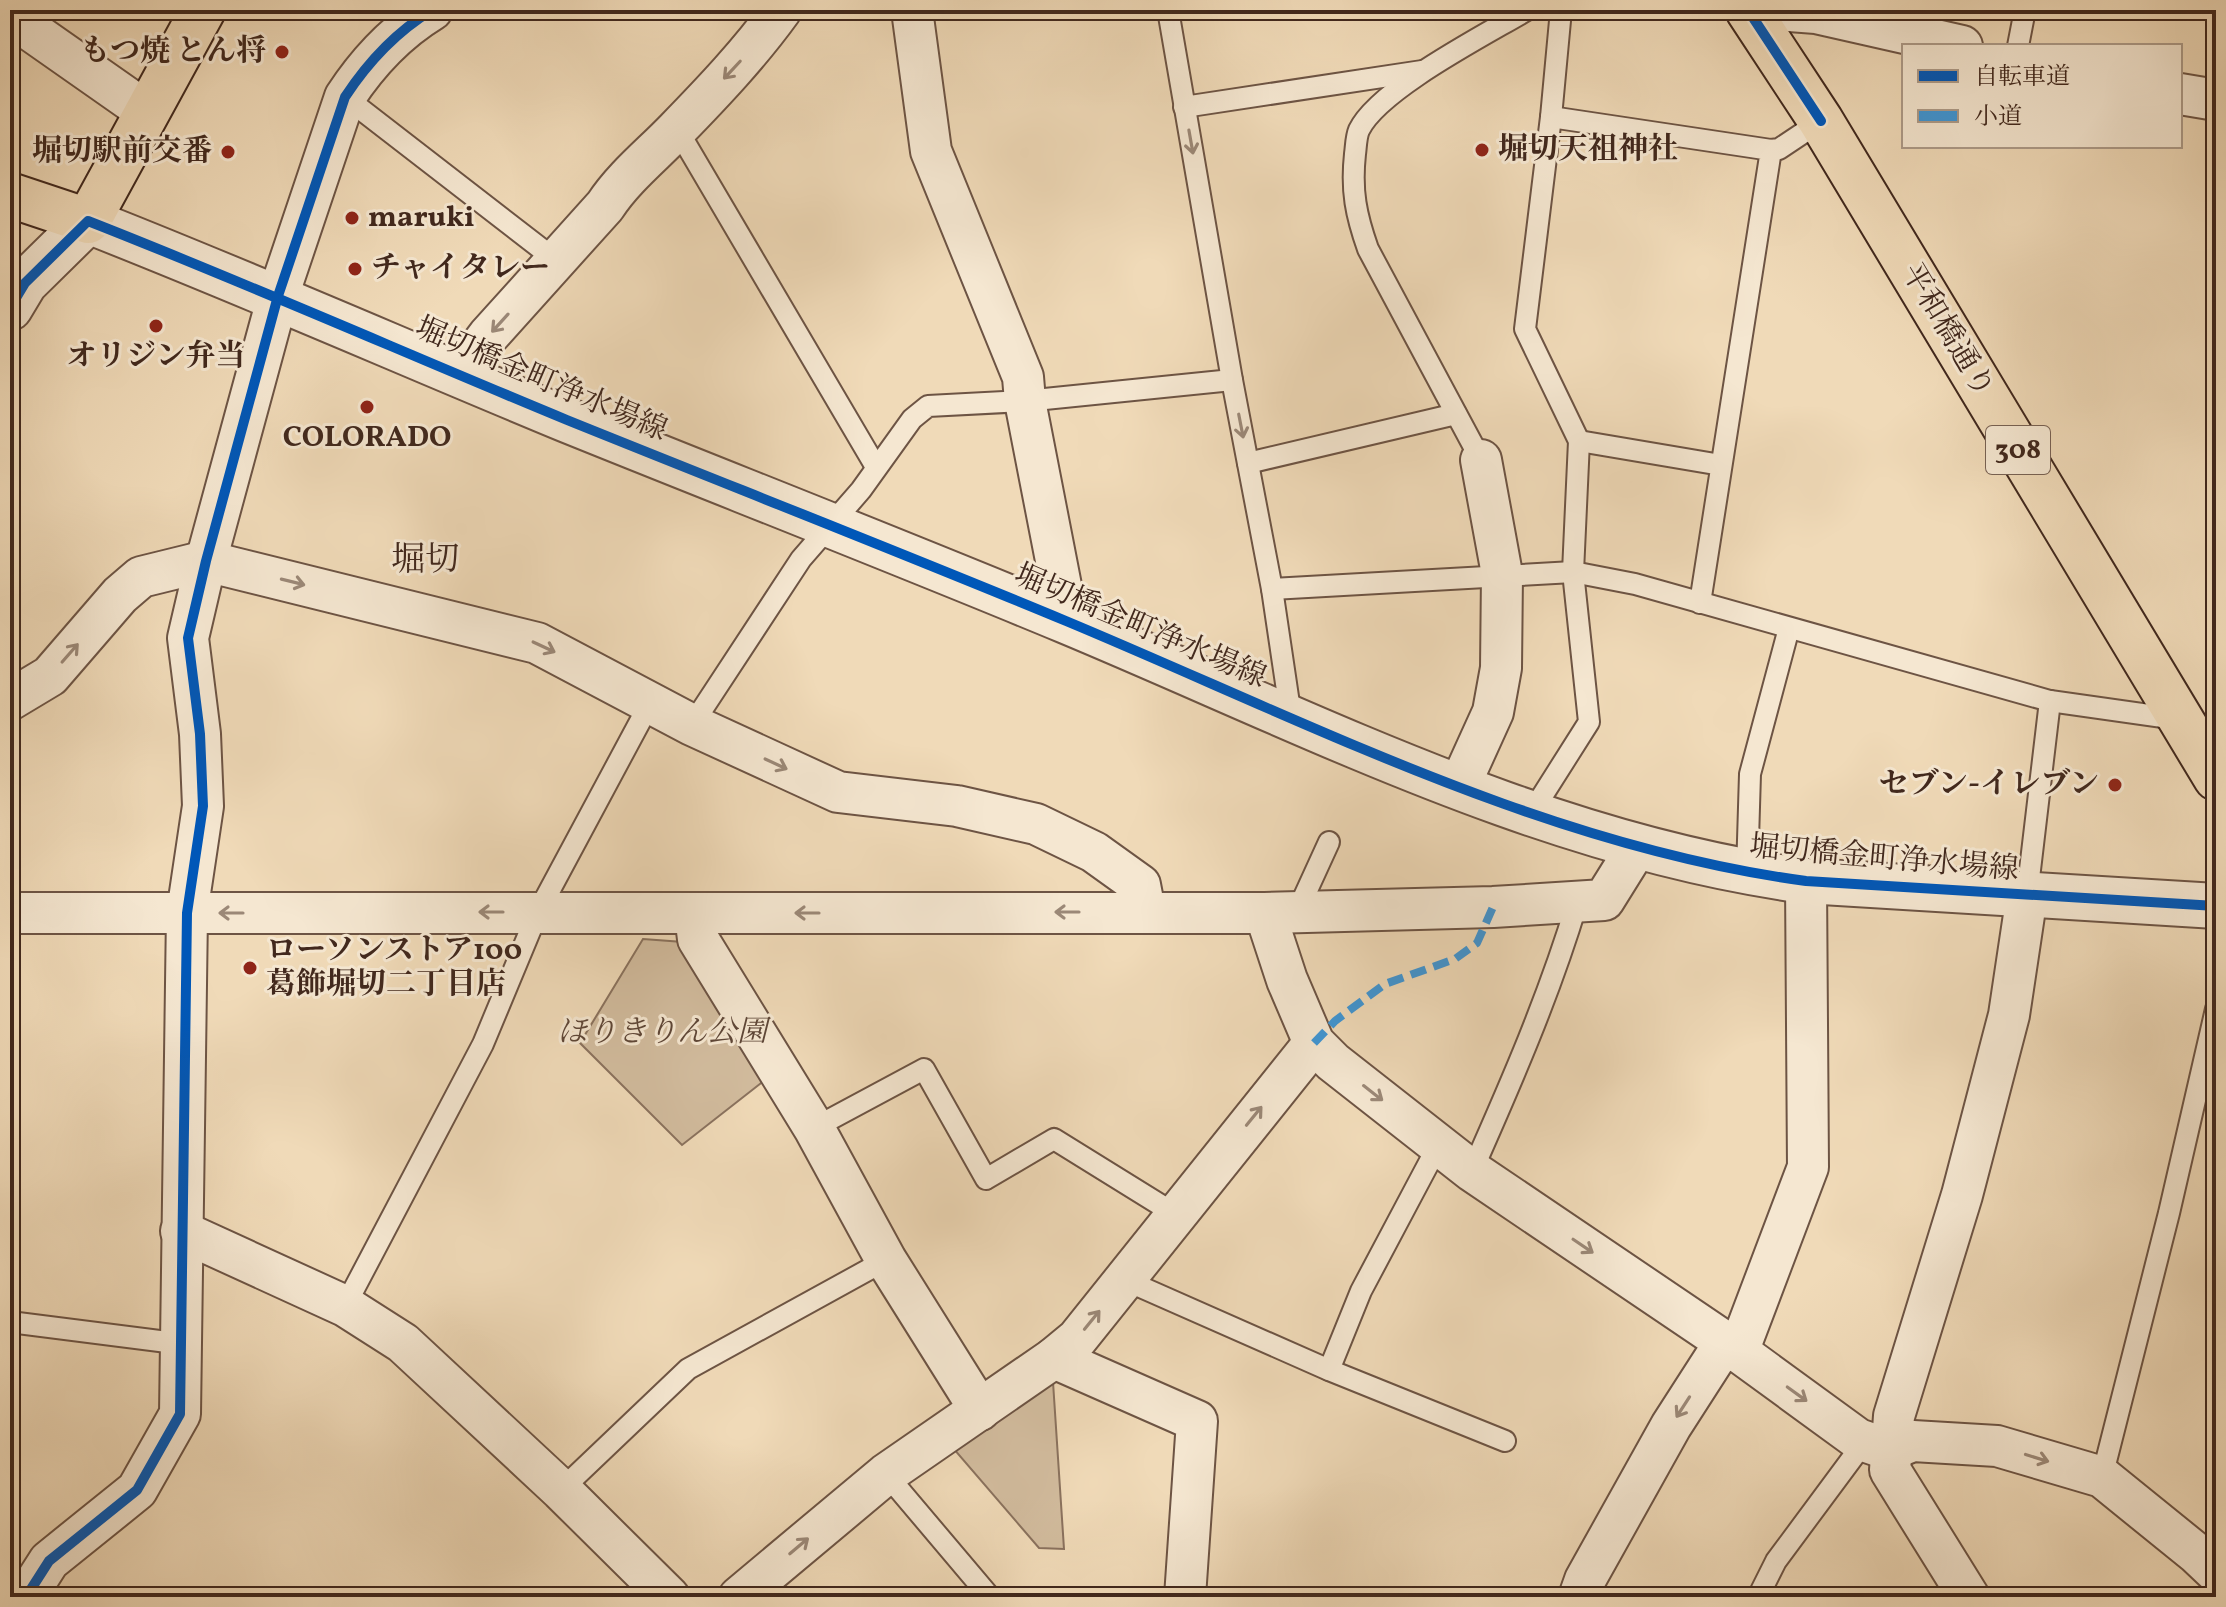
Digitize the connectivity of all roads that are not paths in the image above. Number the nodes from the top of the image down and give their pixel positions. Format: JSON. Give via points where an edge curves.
{"nodes":[{"id":1,"x":203,"y":10,"type":"edge"},
{"id":2,"x":432,"y":10,"type":"edge"},
{"id":3,"x":781,"y":10,"type":"edge"},
{"id":4,"x":912,"y":10,"type":"edge"},
{"id":5,"x":1168,"y":10,"type":"edge"},
{"id":6,"x":1561,"y":10,"type":"edge"},
{"id":7,"x":1748,"y":10,"type":"edge"},
{"id":8,"x":1776,"y":10,"type":"edge"},
{"id":9,"x":2025,"y":10,"type":"edge"},
{"id":10,"x":1520,"y":12,"type":"edge"},
{"id":11,"x":10,"y":16,"type":"edge"},
{"id":12,"x":1953,"y":44,"type":"edge"},
{"id":13,"x":2018,"y":44,"type":"edge"},
{"id":14,"x":1425,"y":71,"type":"junction"},
{"id":15,"x":2182,"y":94,"type":"edge"},
{"id":16,"x":345,"y":97,"type":"junction"},
{"id":17,"x":2216,"y":100,"type":"edge"},
{"id":18,"x":1184,"y":107,"type":"junction"},
{"id":19,"x":147,"y":112,"type":"junction"},
{"id":20,"x":1551,"y":117,"type":"junction"},
{"id":21,"x":1821,"y":121,"type":"junction"},
{"id":22,"x":677,"y":129,"type":"junction"},
{"id":23,"x":1771,"y":150,"type":"junction"},
{"id":24,"x":10,"y":195,"type":"edge"},
{"id":25,"x":88,"y":221,"type":"junction"},
{"id":26,"x":557,"y":261,"type":"junction"},
{"id":27,"x":278,"y":296,"type":"junction"},
{"id":28,"x":10,"y":308,"type":"edge"},
{"id":29,"x":460,"y":373,"type":"junction"},
{"id":30,"x":1232,"y":380,"type":"junction"},
{"id":31,"x":1025,"y":401,"type":"junction"},
{"id":32,"x":1456,"y":414,"type":"junction"},
{"id":33,"x":1579,"y":441,"type":"junction"},
{"id":34,"x":1481,"y":460,"type":"joint"},
{"id":35,"x":1248,"y":463,"type":"junction"},
{"id":36,"x":1721,"y":465,"type":"junction"},
{"id":37,"x":876,"y":467,"type":"junction"},
{"id":38,"x":831,"y":525,"type":"junction"},
{"id":39,"x":206,"y":561,"type":"junction"},
{"id":40,"x":1573,"y":572,"type":"junction"},
{"id":41,"x":1502,"y":574,"type":"junction"},
{"id":42,"x":1272,"y":589,"type":"junction"},
{"id":43,"x":1700,"y":603,"type":"junction"},
{"id":44,"x":1068,"y":622,"type":"junction"},
{"id":45,"x":1789,"y":628,"type":"junction"},
{"id":46,"x":10,"y":700,"type":"edge"},
{"id":47,"x":2050,"y":701,"type":"junction"},
{"id":48,"x":650,"y":703,"type":"junction"},
{"id":49,"x":1291,"y":717,"type":"junction"},
{"id":50,"x":2180,"y":719,"type":"junction"},
{"id":51,"x":692,"y":725,"type":"junction"},
{"id":52,"x":2216,"y":778,"type":"edge"},
{"id":53,"x":1459,"y":787,"type":"junction"},
{"id":54,"x":1532,"y":812,"type":"junction"},
{"id":55,"x":1329,"y":842,"type":"dead end"},
{"id":56,"x":1637,"y":847,"type":"junction"},
{"id":57,"x":1747,"y":873,"type":"junction"},
{"id":58,"x":1806,"y":881,"type":"junction"},
{"id":59,"x":2027,"y":895,"type":"junction"},
{"id":60,"x":1577,"y":903,"type":"junction"},
{"id":61,"x":2216,"y":906,"type":"edge"},
{"id":62,"x":1145,"y":911,"type":"junction"},
{"id":63,"x":538,"y":912,"type":"junction"},
{"id":64,"x":1281,"y":912,"type":"junction"},
{"id":65,"x":10,"y":913,"type":"edge"},
{"id":66,"x":187,"y":913,"type":"junction"},
{"id":67,"x":695,"y":914,"type":"junction"},
{"id":68,"x":2216,"y":1009,"type":"edge"},
{"id":69,"x":1314,"y":1043,"type":"junction"},
{"id":70,"x":814,"y":1128,"type":"junction"},
{"id":71,"x":1439,"y":1144,"type":"junction"},
{"id":72,"x":1472,"y":1171,"type":"junction"},
{"id":73,"x":1175,"y":1214,"type":"junction"},
{"id":74,"x":181,"y":1231,"type":"junction"},
{"id":75,"x":886,"y":1260,"type":"junction"},
{"id":76,"x":1125,"y":1280,"type":"junction"},
{"id":77,"x":345,"y":1306,"type":"junction"},
{"id":78,"x":10,"y":1322,"type":"edge"},
{"id":79,"x":183,"y":1344,"type":"junction"},
{"id":80,"x":1732,"y":1347,"type":"junction"},
{"id":81,"x":1054,"y":1358,"type":"junction"},
{"id":82,"x":1329,"y":1370,"type":"junction"},
{"id":83,"x":980,"y":1410,"type":"junction"},
{"id":84,"x":1505,"y":1441,"type":"dead end"},
{"id":85,"x":1877,"y":1446,"type":"junction"},
{"id":86,"x":886,"y":1474,"type":"junction"},
{"id":87,"x":2102,"y":1477,"type":"junction"},
{"id":88,"x":561,"y":1490,"type":"junction"},
{"id":89,"x":2216,"y":1572,"type":"edge"},
{"id":90,"x":26,"y":1597,"type":"edge"},
{"id":91,"x":669,"y":1597,"type":"edge"},
{"id":92,"x":739,"y":1597,"type":"edge"},
{"id":93,"x":990,"y":1597,"type":"edge"},
{"id":94,"x":1185,"y":1597,"type":"edge"},
{"id":95,"x":1579,"y":1597,"type":"edge"},
{"id":96,"x":1758,"y":1597,"type":"edge"},
{"id":97,"x":1969,"y":1597,"type":"edge"}],
"edges":[{"from":1,"to":19,"type":"main road"},
{"from":2,"to":16,"type":"street","via":[[407,25],[362,71]]},
{"from":3,"to":22,"type":"street","one_way":true,"via":[[756,45]]},
{"from":4,"to":31,"type":"street","via":[[931,151],[1023,377]]},
{"from":5,"to":18,"type":"lane"},
{"from":6,"to":20,"type":"lane"},
{"from":7,"to":21,"type":"main road","name":"平和橋通り","number":"308"},
{"from":8,"to":12,"type":"street","via":[[1816,13]]},
{"from":9,"to":13,"type":"lane"},
{"from":10,"to":14,"type":"lane"},
{"from":11,"to":19,"type":"street"},
{"from":14,"to":18,"type":"lane"},
{"from":14,"to":32,"type":"lane","via":[[1374,110],[1358,132],[1352,183],[1368,249]]},
{"from":15,"to":17,"type":"street"},
{"from":16,"to":26,"type":"lane"},
{"from":16,"to":27,"type":"street"},
{"from":18,"to":30,"type":"lane","one_way":true},
{"from":19,"to":25,"type":"main road"},
{"from":20,"to":23,"type":"lane"},
{"from":20,"to":33,"type":"lane","via":[[1525,329]]},
{"from":21,"to":23,"type":"lane"},
{"from":21,"to":50,"type":"main road","name":"平和橋通り","number":"308"},
{"from":22,"to":26,"type":"street","via":[[616,189]]},
{"from":22,"to":37,"type":"lane"},
{"from":23,"to":36,"type":"lane"},
{"from":24,"to":25,"type":"main road"},
{"from":25,"to":27,"type":"street","name":"堀切橋金町浄水場線"},
{"from":25,"to":28,"type":"street","via":[[25,283]]},
{"from":26,"to":29,"type":"street","one_way":true},
{"from":27,"to":29,"type":"street","name":"堀切橋金町浄水場線"},
{"from":27,"to":39,"type":"street"},
{"from":29,"to":38,"type":"street","name":"堀切橋金町浄水場線"},
{"from":30,"to":31,"type":"lane"},
{"from":30,"to":35,"type":"lane","one_way":true},
{"from":31,"to":37,"type":"lane","via":[[928,406]]},
{"from":31,"to":44,"type":"street"},
{"from":32,"to":34,"type":"lane"},
{"from":32,"to":35,"type":"lane"},
{"from":33,"to":36,"type":"lane"},
{"from":33,"to":40,"type":"lane"},
{"from":34,"to":41,"type":"street"},
{"from":35,"to":42,"type":"lane"},
{"from":36,"to":43,"type":"lane"},
{"from":37,"to":38,"type":"lane"},
{"from":38,"to":44,"type":"street","name":"堀切橋金町浄水場線"},
{"from":38,"to":51,"type":"lane","via":[[793,570]]},
{"from":46,"to":39,"type":"street","one_way":true,"via":[[50,676],[141,577]]},
{"from":39,"to":48,"type":"street","one_way":true,"via":[[537,643]]},
{"from":39,"to":66,"type":"street","via":[[188,638],[203,806]]},
{"from":40,"to":41,"type":"lane"},
{"from":40,"to":43,"type":"lane"},
{"from":40,"to":54,"type":"lane","via":[[1589,722]]},
{"from":41,"to":42,"type":"lane"},
{"from":41,"to":53,"type":"street","via":[[1501,668],[1493,712]]},
{"from":42,"to":49,"type":"lane"},
{"from":43,"to":45,"type":"lane"},
{"from":44,"to":49,"type":"street","name":"堀切橋金町浄水場線"},
{"from":45,"to":47,"type":"lane"},
{"from":45,"to":57,"type":"lane","via":[[1750,774]]},
{"from":47,"to":50,"type":"lane"},
{"from":47,"to":59,"type":"lane"},
{"from":48,"to":51,"type":"street"},
{"from":48,"to":63,"type":"lane"},
{"from":49,"to":53,"type":"street","name":"堀切橋金町浄水場線"},
{"from":50,"to":52,"type":"main road","name":"平和橋通り","number":"308"},
{"from":51,"to":62,"type":"street","one_way":true,"via":[[838,792],[957,806],[1036,824],[1094,852],[1140,885]]},
{"from":53,"to":54,"type":"street","name":"堀切橋金町浄水場線"},
{"from":54,"to":56,"type":"street","name":"堀切橋金町浄水場線"},
{"from":55,"to":64,"type":"lane"},
{"from":56,"to":57,"type":"street","name":"堀切橋金町浄水場線"},
{"from":56,"to":60,"type":"street","via":[[1604,900]]},
{"from":57,"to":58,"type":"street","name":"堀切橋金町浄水場線"},
{"from":58,"to":59,"type":"street","name":"堀切橋金町浄水場線"},
{"from":58,"to":80,"type":"street","via":[[1808,1167]]},
{"from":59,"to":61,"type":"street","name":"堀切橋金町浄水場線"},
{"from":59,"to":85,"type":"street","via":[[2009,1015],[1962,1195],[1894,1416]]},
{"from":60,"to":64,"type":"street"},
{"from":60,"to":72,"type":"lane","via":[[1523,1057]]},
{"from":62,"to":64,"type":"street"},
{"from":62,"to":67,"type":"street","one_way":true},
{"from":63,"to":66,"type":"street","one_way":true},
{"from":63,"to":67,"type":"street"},
{"from":63,"to":77,"type":"lane","via":[[483,1044]]},
{"from":64,"to":69,"type":"street","via":[[1287,980]]},
{"from":65,"to":66,"type":"street"},
{"from":66,"to":74,"type":"street"},
{"from":67,"to":70,"type":"street","via":[[698,939]]},
{"from":68,"to":87,"type":"lane"},
{"from":69,"to":71,"type":"street","one_way":true},
{"from":73,"to":69,"type":"street","one_way":true},
{"from":70,"to":73,"type":"lane","via":[[924,1069],[986,1179],[1054,1139]]},
{"from":70,"to":75,"type":"street"},
{"from":71,"to":72,"type":"street"},
{"from":71,"to":82,"type":"lane","via":[[1361,1291]]},
{"from":72,"to":80,"type":"street","one_way":true},
{"from":73,"to":76,"type":"street"},
{"from":74,"to":77,"type":"street"},
{"from":74,"to":79,"type":"street"},
{"from":75,"to":83,"type":"street"},
{"from":75,"to":88,"type":"lane","via":[[688,1369]]},
{"from":81,"to":76,"type":"street","one_way":true,"via":[[1077,1339]]},
{"from":76,"to":82,"type":"lane"},
{"from":77,"to":88,"type":"street","via":[[403,1343]]},
{"from":78,"to":79,"type":"lane"},
{"from":79,"to":90,"type":"street","via":[[180,1414],[137,1490],[49,1561]]},
{"from":80,"to":85,"type":"street","one_way":true},
{"from":80,"to":95,"type":"street","one_way":true,"via":[[1671,1426]]},
{"from":81,"to":83,"type":"street"},
{"from":81,"to":94,"type":"street","via":[[1197,1421]]},
{"from":82,"to":84,"type":"lane"},
{"from":83,"to":86,"type":"street"},
{"from":85,"to":87,"type":"street","one_way":true,"via":[[1913,1441],[1997,1446]]},
{"from":85,"to":96,"type":"lane","via":[[1776,1561]]},
{"from":85,"to":97,"type":"street"},
{"from":92,"to":86,"type":"street","one_way":true},
{"from":86,"to":93,"type":"lane"},
{"from":87,"to":89,"type":"street"},
{"from":88,"to":91,"type":"street"}]}
